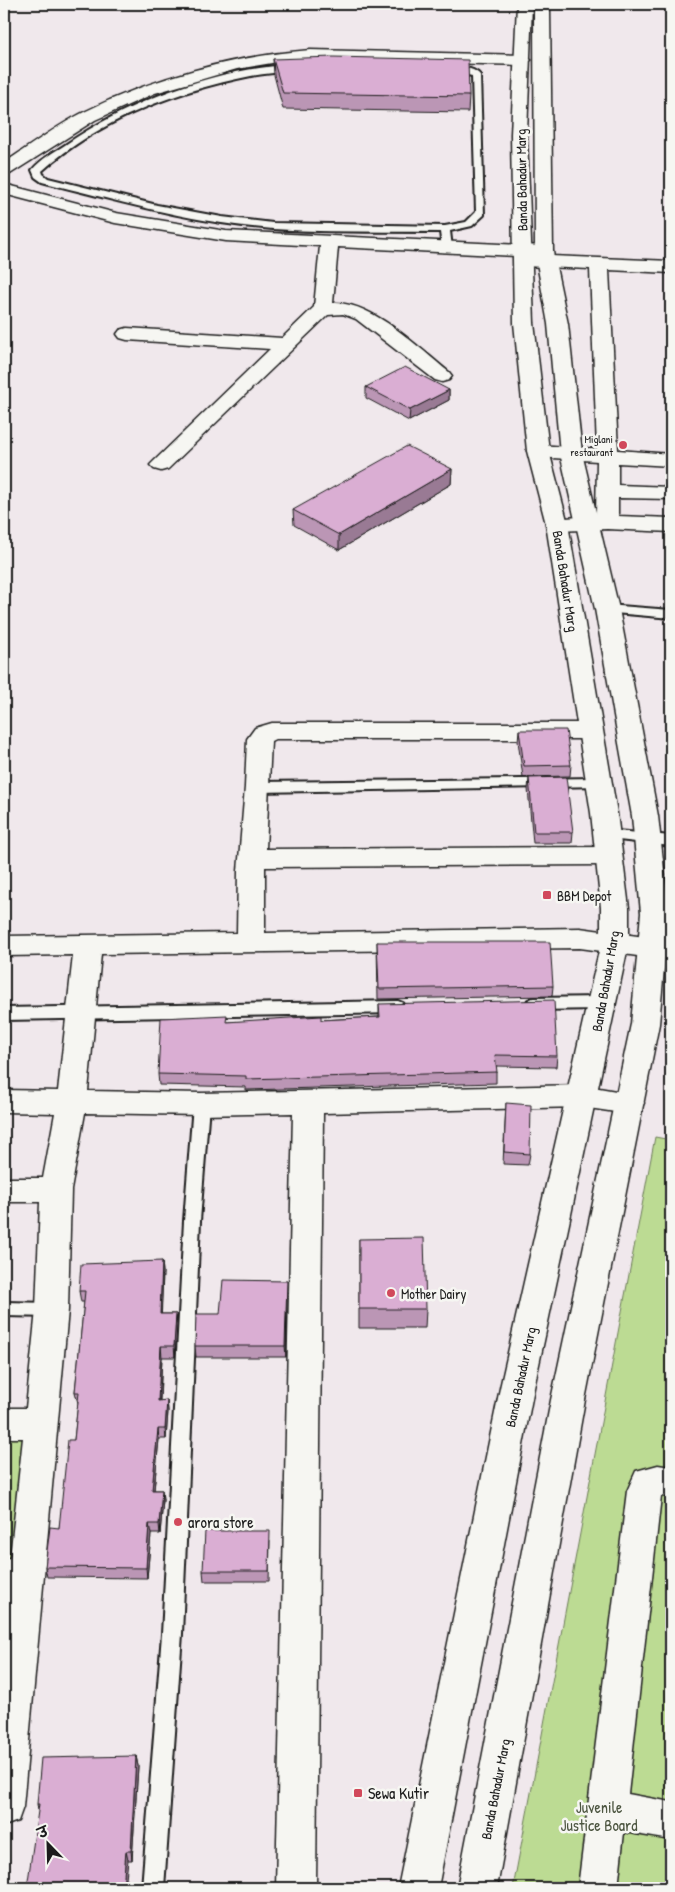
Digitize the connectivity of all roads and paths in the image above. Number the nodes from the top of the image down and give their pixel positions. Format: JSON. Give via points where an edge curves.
{"nodes":[{"id":1,"x":524,"y":4,"type":"edge"},
{"id":2,"x":542,"y":4,"type":"edge"},
{"id":3,"x":523,"y":60,"type":"junction"},
{"id":4,"x":308,"y":68,"type":"edge"},
{"id":5,"x":434,"y":69,"type":"edge"},
{"id":6,"x":4,"y":170,"type":"edge"},
{"id":7,"x":4,"y":189,"type":"edge"},
{"id":8,"x":445,"y":229,"type":"junction"},
{"id":9,"x":329,"y":243,"type":"junction"},
{"id":10,"x":447,"y":248,"type":"junction"},
{"id":11,"x":533,"y":256,"type":"junction"},
{"id":12,"x":599,"y":264,"type":"junction"},
{"id":13,"x":671,"y":266,"type":"edge"},
{"id":14,"x":323,"y":309,"type":"junction"},
{"id":15,"x":127,"y":334,"type":"dead end"},
{"id":16,"x":287,"y":344,"type":"junction"},
{"id":17,"x":442,"y":376,"type":"dead end"},
{"id":18,"x":538,"y":451,"type":"junction"},
{"id":19,"x":571,"y":453,"type":"junction"},
{"id":20,"x":608,"y":457,"type":"junction"},
{"id":21,"x":671,"y":460,"type":"edge"},
{"id":22,"x":161,"y":465,"type":"dead end"},
{"id":23,"x":607,"y":491,"type":"junction"},
{"id":24,"x":671,"y":493,"type":"edge"},
{"id":25,"x":598,"y":522,"type":"junction"},
{"id":26,"x":557,"y":524,"type":"junction"},
{"id":27,"x":671,"y":525,"type":"edge"},
{"id":28,"x":608,"y":609,"type":"junction"},
{"id":29,"x":671,"y":614,"type":"edge"},
{"id":30,"x":590,"y":731,"type":"junction"},
{"id":31,"x":599,"y":783,"type":"junction"},
{"id":32,"x":258,"y":787,"type":"junction"},
{"id":33,"x":655,"y":832,"type":"edge"},
{"id":34,"x":606,"y":835,"type":"junction"},
{"id":35,"x":252,"y":858,"type":"junction"},
{"id":36,"x":615,"y":942,"type":"junction"},
{"id":37,"x":251,"y":943,"type":"junction"},
{"id":38,"x":4,"y":946,"type":"edge"},
{"id":39,"x":88,"y":946,"type":"junction"},
{"id":40,"x":652,"y":948,"type":"junction"},
{"id":41,"x":602,"y":1003,"type":"junction"},
{"id":42,"x":513,"y":1005,"type":"edge"},
{"id":43,"x":415,"y":1007,"type":"edge"},
{"id":44,"x":81,"y":1013,"type":"junction"},
{"id":45,"x":4,"y":1014,"type":"edge"},
{"id":46,"x":582,"y":1096,"type":"junction"},
{"id":47,"x":4,"y":1101,"type":"edge"},
{"id":48,"x":72,"y":1101,"type":"junction"},
{"id":49,"x":308,"y":1102,"type":"junction"},
{"id":50,"x":629,"y":1103,"type":"junction"},
{"id":51,"x":201,"y":1104,"type":"junction"},
{"id":52,"x":4,"y":1190,"type":"edge"},
{"id":53,"x":56,"y":1190,"type":"junction"},
{"id":54,"x":4,"y":1309,"type":"edge"},
{"id":55,"x":52,"y":1310,"type":"junction"},
{"id":56,"x":4,"y":1423,"type":"edge"},
{"id":57,"x":41,"y":1423,"type":"junction"},
{"id":58,"x":671,"y":1482,"type":"edge"},
{"id":59,"x":15,"y":1574,"type":"edge"},
{"id":60,"x":10,"y":1685,"type":"edge"},
{"id":61,"x":4,"y":1807,"type":"edge"},
{"id":62,"x":606,"y":1809,"type":"junction"},
{"id":63,"x":671,"y":1821,"type":"edge"},
{"id":64,"x":153,"y":1888,"type":"edge"},
{"id":65,"x":296,"y":1888,"type":"edge"},
{"id":66,"x":418,"y":1888,"type":"edge"},
{"id":67,"x":477,"y":1888,"type":"edge"},
{"id":68,"x":598,"y":1888,"type":"edge"}],
"edges":[{"from":1,"to":3,"type":"street","name":"Banda Bahadur Marg"},
{"from":2,"to":11,"type":"street","name":"Banda Bahadur Marg"},
{"from":3,"to":6,"type":"street","via":[[310,55],[234,65],[149,90],[89,116]]},
{"from":3,"to":11,"type":"street","name":"Banda Bahadur Marg","via":[[519,134]]},
{"from":4,"to":8,"type":"lane","via":[[261,71],[190,88],[149,102],[108,122],[45,163],[37,170],[38,175],[45,180],[157,208],[222,220],[273,226]]},
{"from":5,"to":8,"type":"lane","via":[[463,70],[476,75],[481,213],[469,224]]},
{"from":7,"to":9,"type":"street","via":[[114,218],[226,236]]},
{"from":8,"to":10,"type":"lane"},
{"from":9,"to":10,"type":"street"},
{"from":9,"to":14,"type":"street"},
{"from":10,"to":11,"type":"street"},
{"from":11,"to":12,"type":"street"},
{"from":11,"to":18,"type":"street","name":"Banda Bahadur Marg","via":[[524,323]]},
{"from":11,"to":19,"type":"street","name":"Banda Bahadur Marg","via":[[558,324]]},
{"from":12,"to":13,"type":"street"},
{"from":12,"to":20,"type":"street"},
{"from":14,"to":16,"type":"street"},
{"from":14,"to":17,"type":"street","via":[[345,308],[364,315]]},
{"from":15,"to":16,"type":"street"},
{"from":16,"to":22,"type":"street"},
{"from":18,"to":19,"type":"street"},
{"from":18,"to":26,"type":"street","name":"Banda Bahadur Marg"},
{"from":19,"to":20,"type":"street"},
{"from":19,"to":25,"type":"street","name":"Banda Bahadur Marg"},
{"from":20,"to":21,"type":"street"},
{"from":20,"to":23,"type":"street"},
{"from":23,"to":24,"type":"street"},
{"from":23,"to":25,"type":"street"},
{"from":25,"to":26,"type":"street"},
{"from":25,"to":27,"type":"street"},
{"from":25,"to":28,"type":"street","name":"Banda Bahadur Marg"},
{"from":26,"to":30,"type":"street","name":"Banda Bahadur Marg"},
{"from":28,"to":29,"type":"lane"},
{"from":28,"to":33,"type":"street","name":"Banda Bahadur Marg"},
{"from":30,"to":31,"type":"street","name":"Banda Bahadur Marg"},
{"from":30,"to":32,"type":"street","via":[[272,731],[259,739]]},
{"from":31,"to":32,"type":"lane"},
{"from":31,"to":34,"type":"street","name":"Banda Bahadur Marg"},
{"from":32,"to":35,"type":"street"},
{"from":33,"to":34,"type":"street"},
{"from":33,"to":40,"type":"street","name":"Banda Bahadur Marg"},
{"from":34,"to":35,"type":"street"},
{"from":34,"to":36,"type":"street","name":"Banda Bahadur Marg","via":[[615,908]]},
{"from":35,"to":37,"type":"street"},
{"from":36,"to":37,"type":"street","via":[[580,938]]},
{"from":36,"to":40,"type":"street"},
{"from":36,"to":41,"type":"street","name":"Banda Bahadur Marg"},
{"from":37,"to":39,"type":"street"},
{"from":38,"to":39,"type":"street"},
{"from":39,"to":44,"type":"street"},
{"from":40,"to":50,"type":"street","name":"Banda Bahadur Marg","via":[[645,1024]]},
{"from":41,"to":42,"type":"lane"},
{"from":41,"to":46,"type":"street","name":"Banda Bahadur Marg"},
{"from":43,"to":44,"type":"lane"},
{"from":44,"to":45,"type":"lane"},
{"from":44,"to":48,"type":"street"},
{"from":46,"to":49,"type":"street"},
{"from":46,"to":50,"type":"street"},
{"from":46,"to":66,"type":"street","name":"Banda Bahadur Marg","via":[[517,1388]]},
{"from":47,"to":48,"type":"street"},
{"from":48,"to":51,"type":"street"},
{"from":48,"to":53,"type":"street"},
{"from":49,"to":51,"type":"street"},
{"from":49,"to":65,"type":"street"},
{"from":50,"to":67,"type":"street","name":"Banda Bahadur Marg","via":[[568,1400]]},
{"from":51,"to":64,"type":"lane","via":[[192,1221],[172,1634]]},
{"from":52,"to":53,"type":"street"},
{"from":53,"to":55,"type":"street"},
{"from":54,"to":55,"type":"lane"},
{"from":55,"to":57,"type":"street"},
{"from":56,"to":57,"type":"street"},
{"from":57,"to":59,"type":"street"},
{"from":58,"to":62,"type":"street","via":[[648,1482],[644,1491]]},
{"from":59,"to":60,"type":"street"},
{"from":60,"to":61,"type":"street"},
{"from":62,"to":63,"type":"street"},
{"from":62,"to":68,"type":"street"}]}
